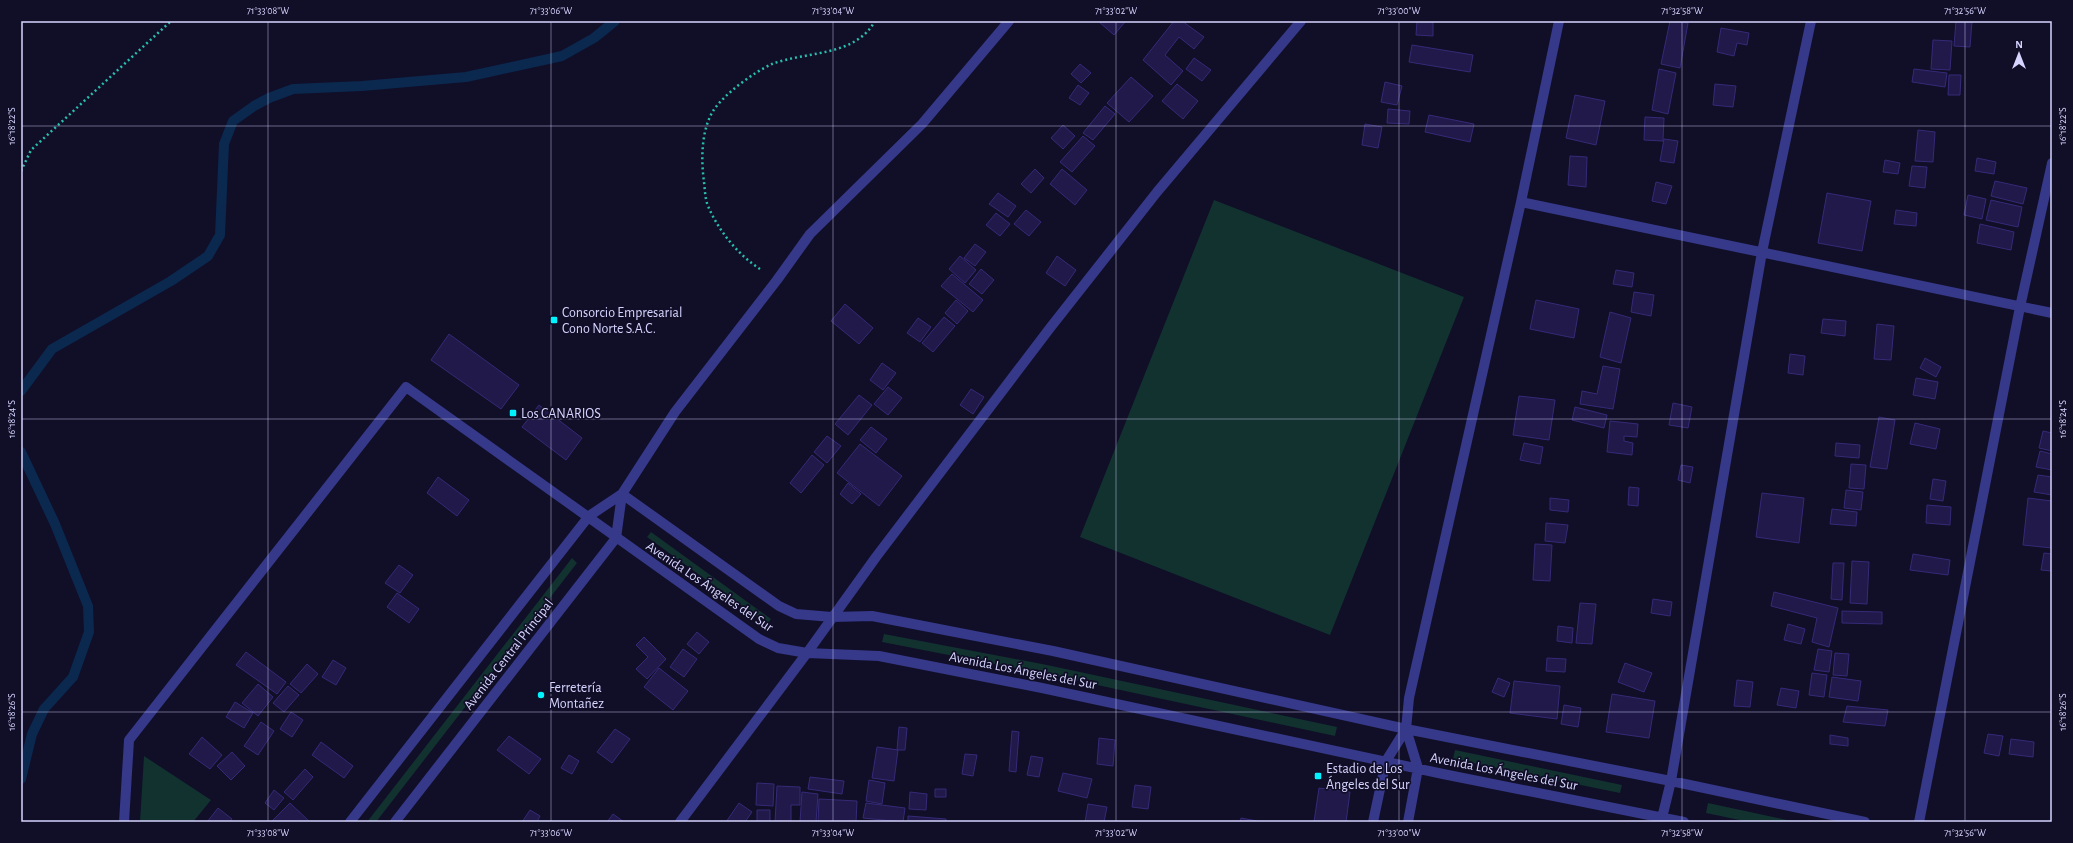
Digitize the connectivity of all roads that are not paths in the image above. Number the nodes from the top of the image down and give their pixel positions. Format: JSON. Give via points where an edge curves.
{"nodes":[{"id":1,"x":1009,"y":21,"type":"edge"},
{"id":2,"x":1301,"y":21,"type":"edge"},
{"id":3,"x":1559,"y":21,"type":"edge"},
{"id":4,"x":1811,"y":21,"type":"edge"},
{"id":5,"x":2052,"y":163,"type":"edge"},
{"id":6,"x":1521,"y":202,"type":"junction"},
{"id":7,"x":1762,"y":252,"type":"junction"},
{"id":8,"x":2020,"y":306,"type":"junction"},
{"id":9,"x":2052,"y":313,"type":"edge"},
{"id":10,"x":622,"y":494,"type":"junction"},
{"id":11,"x":589,"y":516,"type":"junction"},
{"id":12,"x":616,"y":538,"type":"junction"},
{"id":13,"x":832,"y":617,"type":"junction"},
{"id":14,"x":808,"y":653,"type":"junction"},
{"id":15,"x":1406,"y":729,"type":"junction"},
{"id":16,"x":1386,"y":761,"type":"junction"},
{"id":17,"x":1418,"y":768,"type":"junction"},
{"id":18,"x":1671,"y":781,"type":"junction"},
{"id":19,"x":1661,"y":820,"type":"edge"},
{"id":20,"x":124,"y":822,"type":"edge"},
{"id":21,"x":350,"y":822,"type":"edge"},
{"id":22,"x":394,"y":822,"type":"edge"},
{"id":23,"x":680,"y":822,"type":"edge"},
{"id":24,"x":1373,"y":822,"type":"edge"},
{"id":25,"x":1408,"y":822,"type":"edge"},
{"id":26,"x":1684,"y":822,"type":"edge"},
{"id":27,"x":1864,"y":822,"type":"edge"},
{"id":28,"x":1919,"y":822,"type":"edge"}],
"edges":[{"from":1,"to":10,"type":"street","via":[[922,124],[810,234],[675,412]]},
{"from":2,"to":13,"type":"street","via":[[1157,192],[1050,328]]},
{"from":3,"to":6,"type":"street"},
{"from":4,"to":7,"type":"street"},
{"from":5,"to":8,"type":"street"},
{"from":6,"to":7,"type":"street"},
{"from":6,"to":15,"type":"street","via":[[1409,698]]},
{"from":7,"to":8,"type":"street"},
{"from":7,"to":18,"type":"street"},
{"from":8,"to":9,"type":"street"},
{"from":8,"to":28,"type":"street"},
{"from":10,"to":11,"type":"street"},
{"from":10,"to":12,"type":"street"},
{"from":10,"to":13,"type":"street","name":"Avenida Los Ángeles del Sur","via":[[780,606],[796,614]]},
{"from":11,"to":12,"type":"street","name":"Avenida Los Ángeles del Sur"},
{"from":11,"to":20,"type":"street","name":"Avenida Los Ángeles del Sur","via":[[406,387],[129,740]]},
{"from":11,"to":21,"type":"street","name":"Avenida Central Principal"},
{"from":12,"to":14,"type":"street","name":"Avenida Los Ángeles del Sur","via":[[759,639],[778,648]]},
{"from":12,"to":22,"type":"street","name":"Avenida Central Principal"},
{"from":13,"to":14,"type":"street"},
{"from":13,"to":15,"type":"street","name":"Avenida Los Ángeles del Sur","via":[[872,616],[1053,651]]},
{"from":14,"to":16,"type":"street","name":"Avenida Los Ángeles del Sur","via":[[879,656]]},
{"from":14,"to":23,"type":"street"},
{"from":15,"to":16,"type":"street"},
{"from":15,"to":17,"type":"street"},
{"from":15,"to":18,"type":"street","name":"Avenida Los Ángeles del Sur"},
{"from":16,"to":17,"type":"street","name":"Avenida Los Ángeles del Sur"},
{"from":16,"to":24,"type":"street"},
{"from":17,"to":19,"type":"street","name":"Avenida Los Ángeles del Sur"},
{"from":17,"to":25,"type":"street"},
{"from":18,"to":19,"type":"street"},
{"from":18,"to":27,"type":"street","name":"Avenida Los Ángeles del Sur"},
{"from":19,"to":26,"type":"street","name":"Avenida Los Ángeles del Sur"}]}
